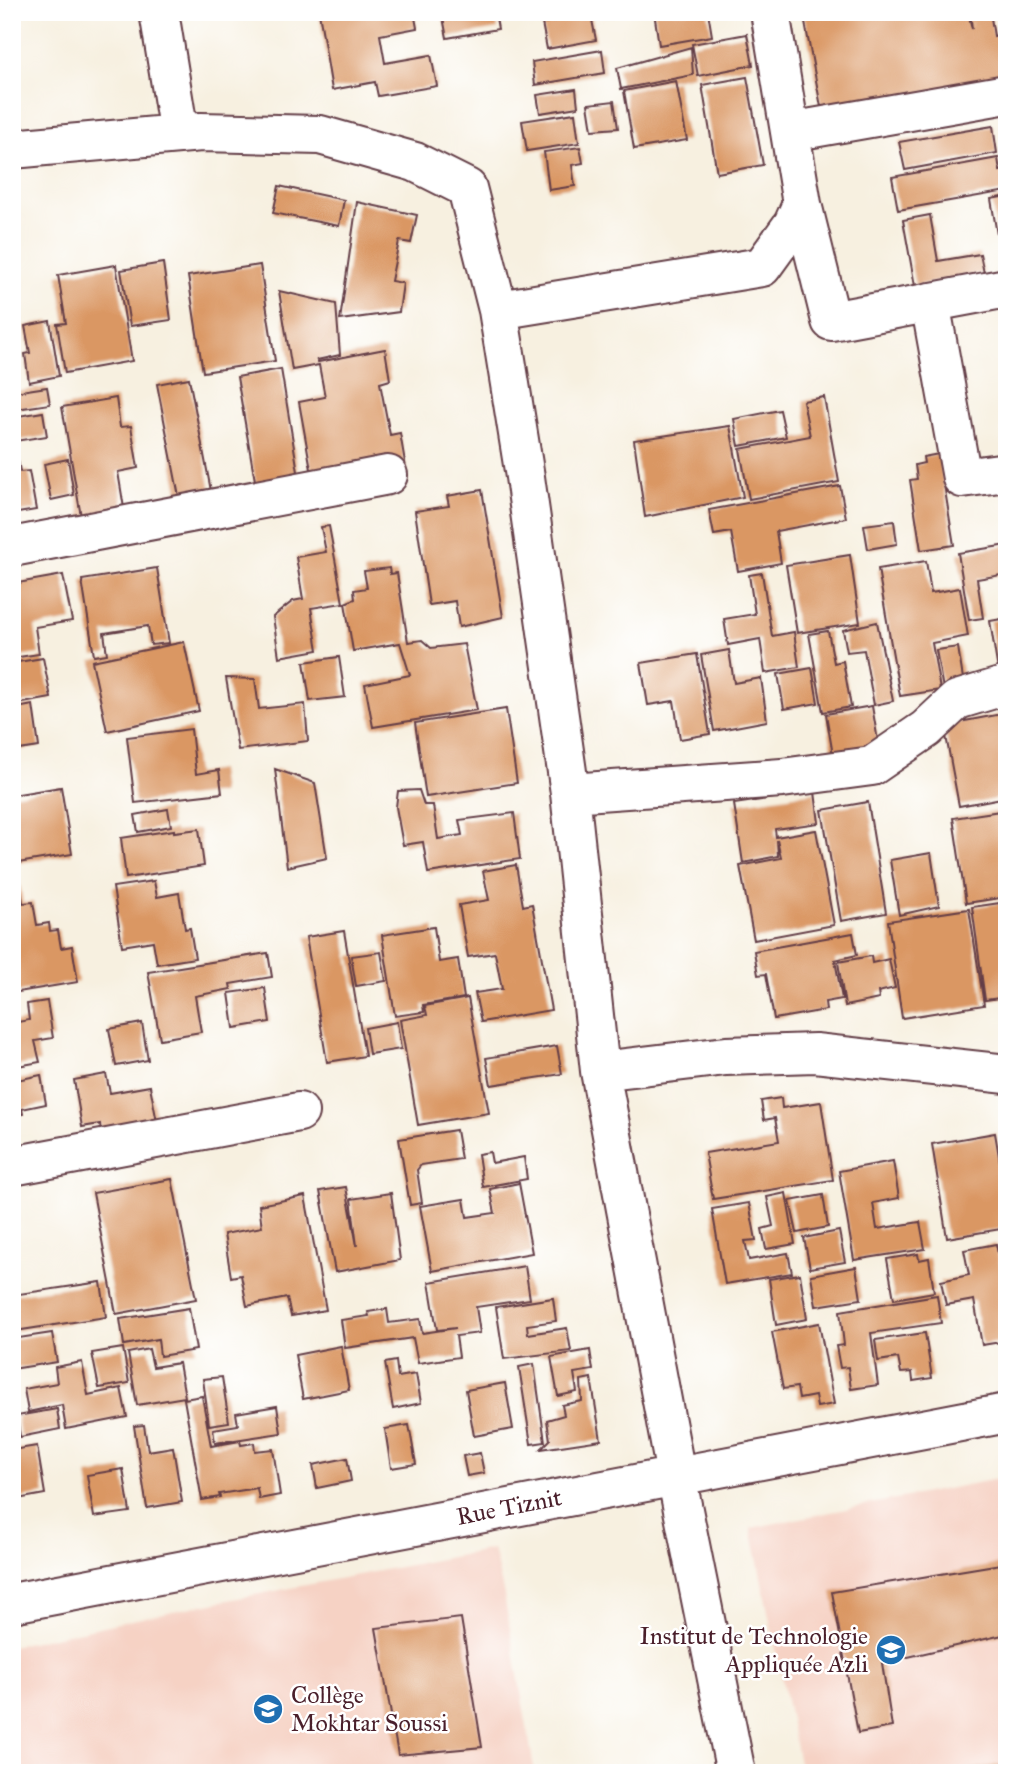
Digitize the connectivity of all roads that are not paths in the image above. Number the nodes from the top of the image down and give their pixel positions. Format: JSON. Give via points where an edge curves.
{"nodes":[{"id":1,"x":159,"y":12,"type":"edge"},
{"id":2,"x":769,"y":12,"type":"edge"},
{"id":3,"x":1007,"y":94,"type":"edge"},
{"id":4,"x":790,"y":132,"type":"junction"},
{"id":5,"x":178,"y":134,"type":"junction"},
{"id":6,"x":12,"y":149,"type":"edge"},
{"id":7,"x":802,"y":204,"type":"junction"},
{"id":8,"x":1007,"y":288,"type":"edge"},
{"id":9,"x":930,"y":302,"type":"junction"},
{"id":10,"x":498,"y":310,"type":"junction"},
{"id":11,"x":1007,"y":472,"type":"edge"},
{"id":12,"x":388,"y":475,"type":"dead end"},
{"id":13,"x":12,"y":547,"type":"edge"},
{"id":14,"x":1007,"y":685,"type":"edge"},
{"id":15,"x":570,"y":793,"type":"junction"},
{"id":16,"x":600,"y":1071,"type":"junction"},
{"id":17,"x":1007,"y":1073,"type":"edge"},
{"id":18,"x":299,"y":1112,"type":"dead end"},
{"id":19,"x":12,"y":1166,"type":"edge"},
{"id":20,"x":1007,"y":1413,"type":"edge"},
{"id":21,"x":676,"y":1475,"type":"junction"},
{"id":22,"x":12,"y":1603,"type":"edge"},
{"id":23,"x":736,"y":1773,"type":"edge"}],
"edges":[{"from":1,"to":5,"type":"street"},
{"from":2,"to":4,"type":"street"},
{"from":3,"to":4,"type":"street"},
{"from":4,"to":7,"type":"street"},
{"from":5,"to":6,"type":"street"},
{"from":5,"to":10,"type":"street","via":[[320,135],[415,162],[467,188]]},
{"from":7,"to":9,"type":"street","via":[[831,321]]},
{"from":7,"to":10,"type":"street","via":[[762,267]]},
{"from":8,"to":9,"type":"street"},
{"from":9,"to":11,"type":"street","via":[[962,478]]},
{"from":10,"to":15,"type":"street"},
{"from":12,"to":13,"type":"street"},
{"from":14,"to":15,"type":"street","via":[[957,700],[926,729],[872,766],[782,778]]},
{"from":15,"to":16,"type":"street"},
{"from":16,"to":17,"type":"street","via":[[726,1056],[815,1053]]},
{"from":16,"to":21,"type":"street"},
{"from":18,"to":19,"type":"street"},
{"from":20,"to":21,"type":"street","name":"Rue Tiznit"},
{"from":21,"to":22,"type":"street","name":"Rue Tiznit"},
{"from":21,"to":23,"type":"street"}]}
